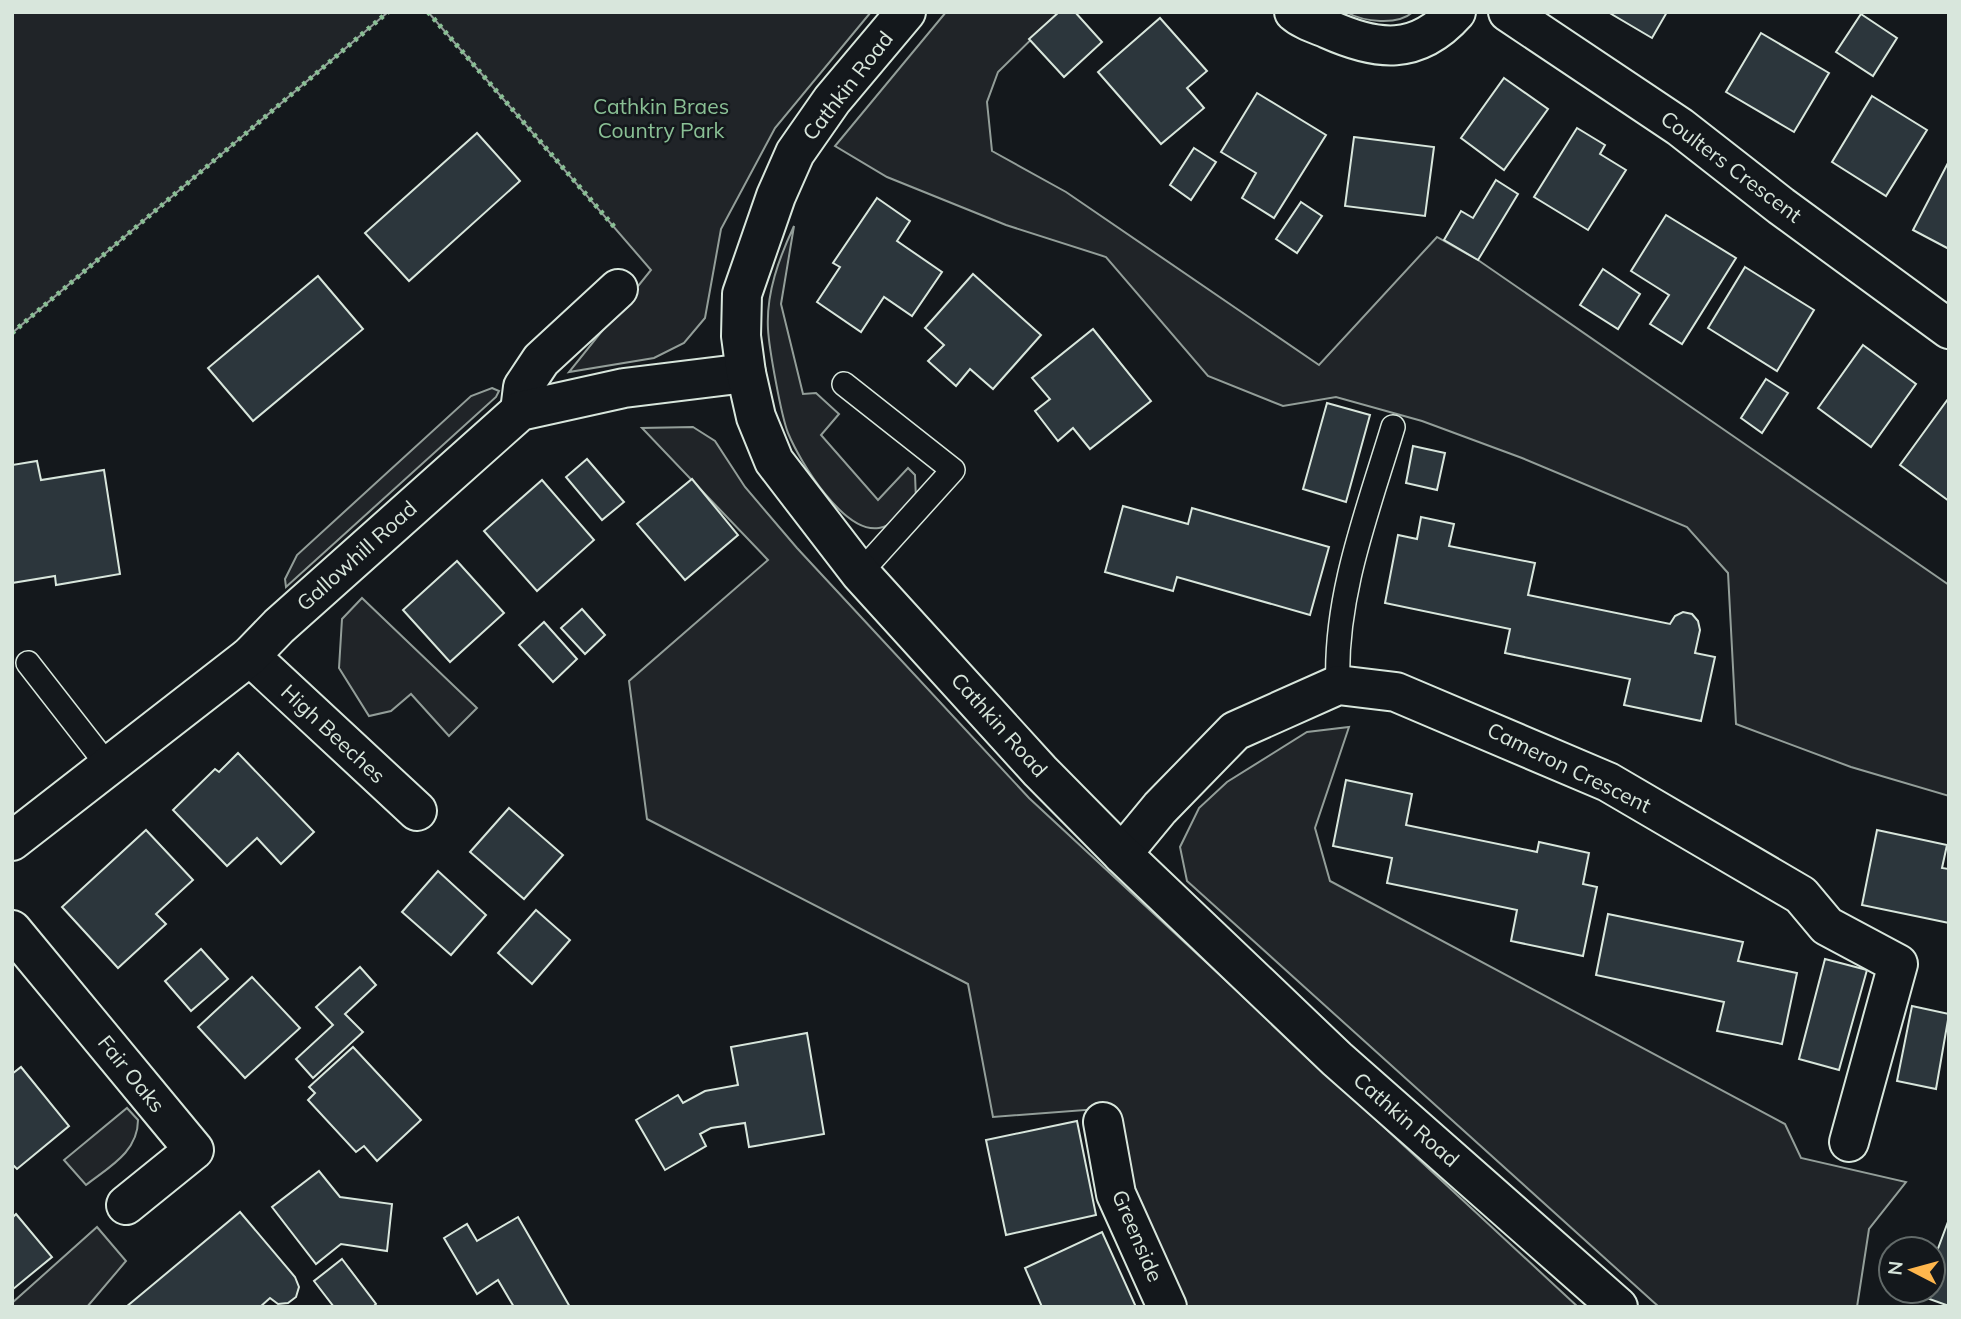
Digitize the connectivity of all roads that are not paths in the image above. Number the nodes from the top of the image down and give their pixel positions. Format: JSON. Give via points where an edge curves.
{"nodes":[{"id":1,"x":906,"y":12,"type":"edge"},
{"id":2,"x":1294,"y":12,"type":"edge"},
{"id":3,"x":1457,"y":12,"type":"edge"},
{"id":4,"x":1508,"y":12,"type":"edge"},
{"id":5,"x":618,"y":289,"type":"dead end"},
{"id":6,"x":1949,"y":329,"type":"edge"},
{"id":7,"x":746,"y":373,"type":"junction"},
{"id":8,"x":844,"y":384,"type":"dead end"},
{"id":9,"x":520,"y":411,"type":"junction"},
{"id":10,"x":1393,"y":427,"type":"dead end"},
{"id":11,"x":860,"y":573,"type":"junction"},
{"id":12,"x":250,"y":656,"type":"junction"},
{"id":13,"x":28,"y":663,"type":"dead end"},
{"id":14,"x":1338,"y":685,"type":"junction"},
{"id":15,"x":109,"y":766,"type":"junction"},
{"id":16,"x":417,"y":811,"type":"dead end"},
{"id":17,"x":12,"y":841,"type":"edge"},
{"id":18,"x":1122,"y":854,"type":"junction"},
{"id":19,"x":12,"y":930,"type":"edge"},
{"id":20,"x":1103,"y":1122,"type":"dead end"},
{"id":21,"x":1849,"y":1142,"type":"dead end"},
{"id":22,"x":126,"y":1205,"type":"dead end"},
{"id":23,"x":1167,"y":1307,"type":"edge"},
{"id":24,"x":1618,"y":1307,"type":"edge"}],
"edges":[{"from":1,"to":7,"type":"street","name":"Cathkin Road","via":[[832,100],[795,153],[742,294]]},
{"from":2,"to":3,"type":"street","via":[[1381,48],[1410,44],[1443,27]]},
{"from":4,"to":6,"type":"street","name":"Coulters Crescent","via":[[1681,127]]},
{"from":5,"to":9,"type":"street","via":[[541,360],[523,387]]},
{"from":7,"to":9,"type":"street","name":"Gallowhill Road","via":[[625,388]]},
{"from":7,"to":11,"type":"street","name":"Cathkin Road","via":[[756,418],[774,461]]},
{"from":8,"to":11,"type":"lane","via":[[953,470]]},
{"from":9,"to":12,"type":"street","name":"Gallowhill Road"},
{"from":10,"to":14,"type":"lane","via":[[1351,569],[1336,650]]},
{"from":11,"to":18,"type":"street","name":"Cathkin Road"},
{"from":12,"to":15,"type":"street","name":"Gallowhill Road"},
{"from":12,"to":16,"type":"street","name":"High Beeches"},
{"from":13,"to":15,"type":"lane"},
{"from":14,"to":18,"type":"street","via":[[1235,730]]},
{"from":14,"to":21,"type":"street","name":"Cameron Crescent","via":[[1396,692],[1608,782],[1801,895],[1827,926],[1898,964]]},
{"from":15,"to":17,"type":"street","name":"Gallowhill Road"},
{"from":18,"to":24,"type":"street","name":"Cathkin Road","via":[[1337,1059]]},
{"from":19,"to":22,"type":"street","name":"Fair Oaks","via":[[194,1150]]},
{"from":20,"to":23,"type":"street","name":"Greenside","via":[[1116,1194]]}]}
